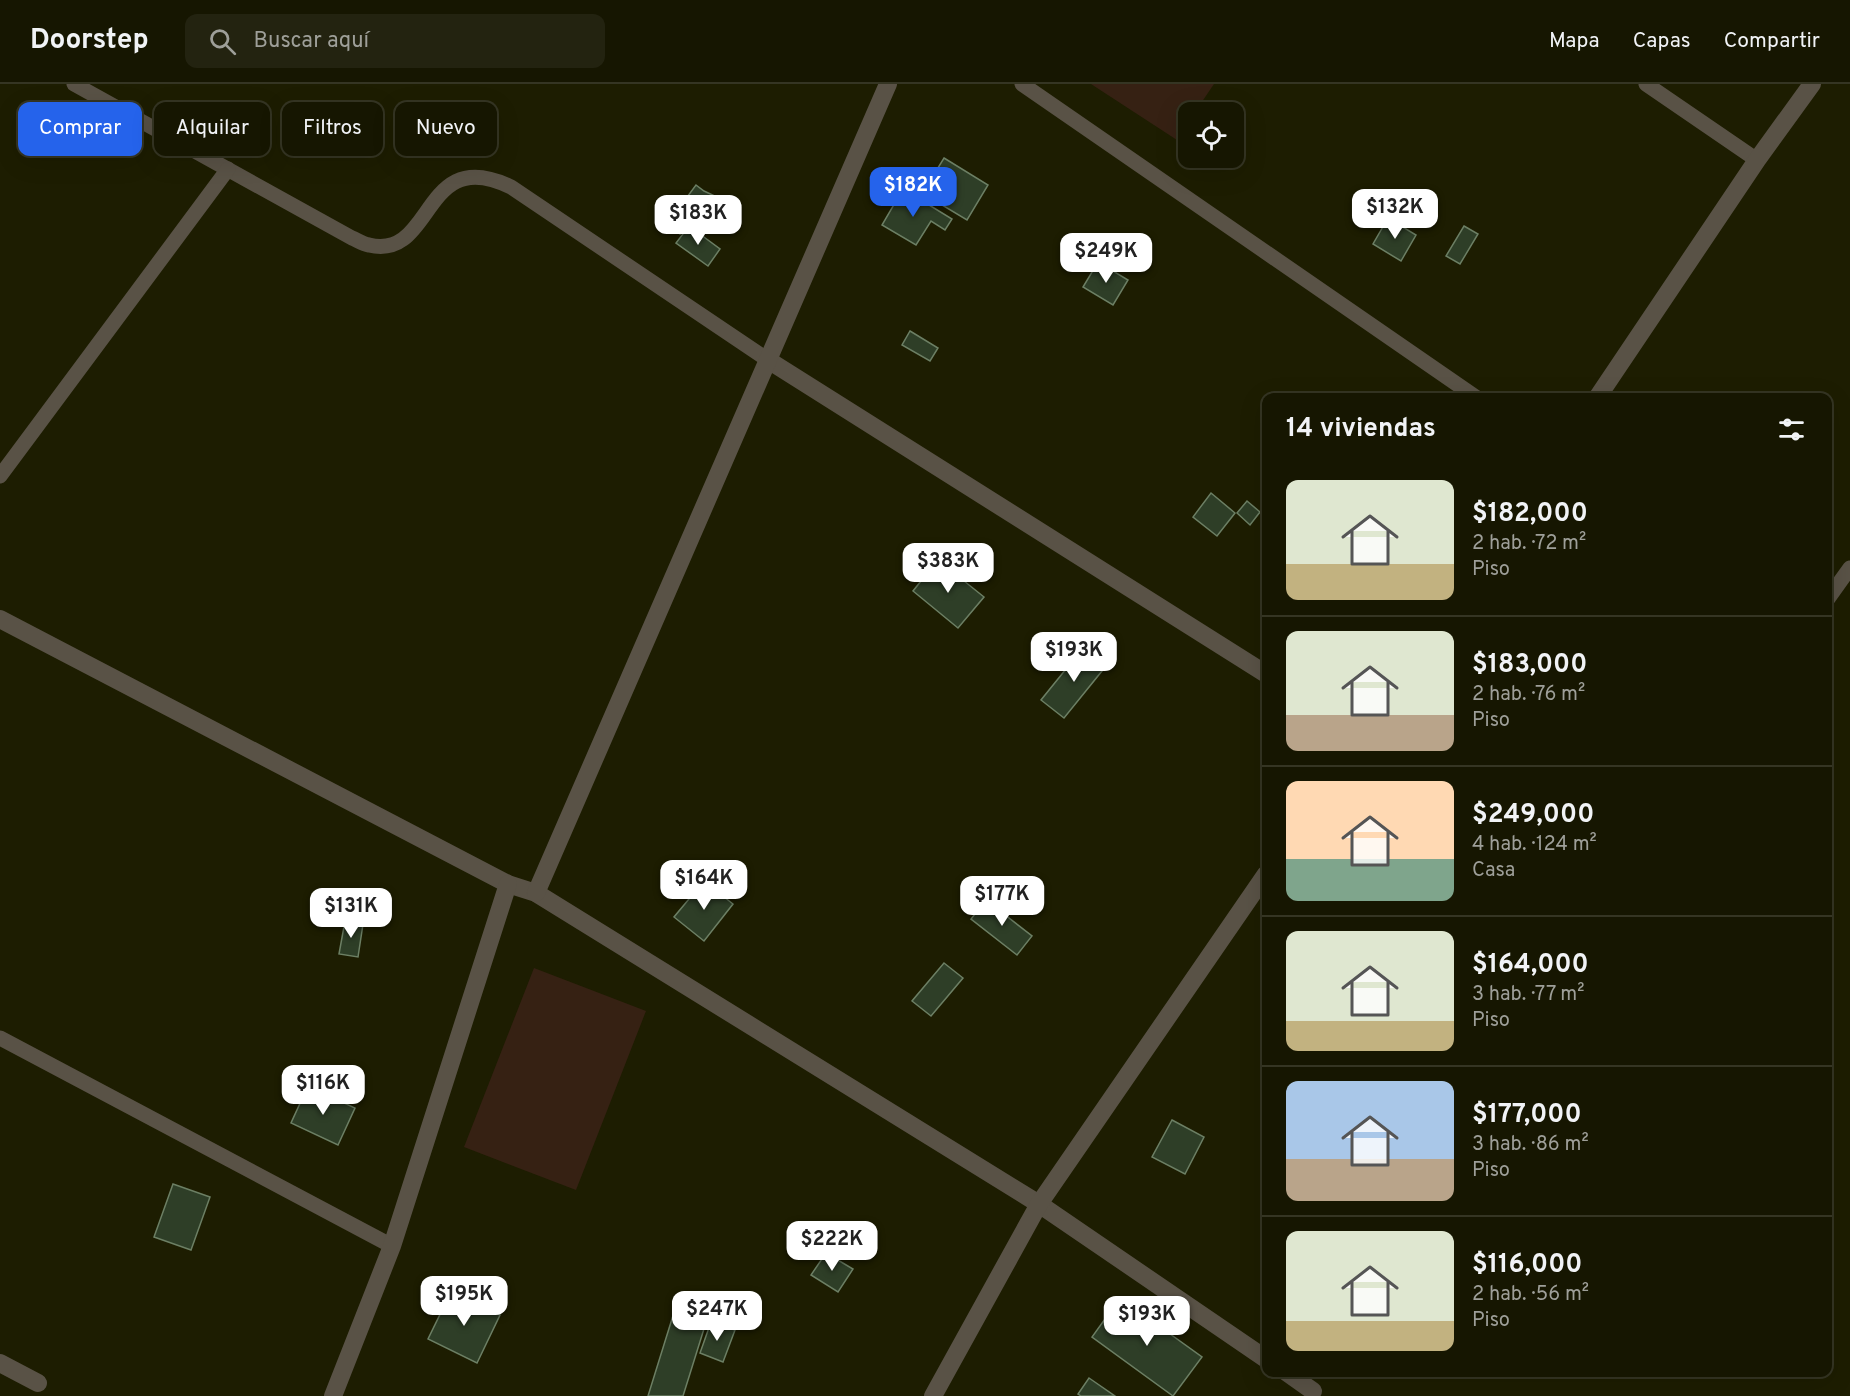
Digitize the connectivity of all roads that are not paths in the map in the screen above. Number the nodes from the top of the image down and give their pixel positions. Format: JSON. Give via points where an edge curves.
{"nodes":[{"id":1,"x":74,"y":84,"type":"edge"},
{"id":2,"x":888,"y":84,"type":"edge"},
{"id":3,"x":1022,"y":84,"type":"edge"},
{"id":4,"x":1646,"y":84,"type":"edge"},
{"id":5,"x":1812,"y":84,"type":"edge"},
{"id":6,"x":1757,"y":160,"type":"junction"},
{"id":7,"x":228,"y":169,"type":"junction"},
{"id":8,"x":768,"y":360,"type":"junction"},
{"id":9,"x":1470,"y":393,"type":"edge"},
{"id":10,"x":1600,"y":393,"type":"edge"},
{"id":11,"x":0,"y":476,"type":"edge"},
{"id":12,"x":1850,"y":568,"type":"edge"},
{"id":13,"x":1832,"y":593,"type":"edge"},
{"id":14,"x":0,"y":619,"type":"edge"},
{"id":15,"x":1262,"y":671,"type":"edge"},
{"id":16,"x":1262,"y":880,"type":"edge"},
{"id":17,"x":508,"y":884,"type":"junction"},
{"id":18,"x":536,"y":893,"type":"junction"},
{"id":19,"x":0,"y":1038,"type":"edge"},
{"id":20,"x":1039,"y":1204,"type":"junction"},
{"id":21,"x":392,"y":1246,"type":"junction"},
{"id":22,"x":1262,"y":1356,"type":"edge"},
{"id":23,"x":0,"y":1363,"type":"edge"},
{"id":24,"x":1293,"y":1377,"type":"edge"},
{"id":25,"x":38,"y":1383,"type":"dead end"},
{"id":26,"x":1313,"y":1391,"type":"dead end"},
{"id":27,"x":333,"y":1396,"type":"edge"},
{"id":28,"x":933,"y":1396,"type":"edge"}],
"edges":[{"from":1,"to":7,"type":"lane"},
{"from":2,"to":8,"type":"street"},
{"from":3,"to":9,"type":"lane"},
{"from":4,"to":6,"type":"lane"},
{"from":5,"to":6,"type":"street"},
{"from":6,"to":10,"type":"street"},
{"from":7,"to":8,"type":"lane","via":[[352,238],[369,245],[387,246],[403,240],[446,188],[466,178],[491,178],[512,187]]},
{"from":7,"to":11,"type":"lane"},
{"from":8,"to":15,"type":"street"},
{"from":8,"to":18,"type":"street"},
{"from":12,"to":13,"type":"lane"},
{"from":14,"to":17,"type":"street"},
{"from":16,"to":20,"type":"street"},
{"from":17,"to":18,"type":"street"},
{"from":17,"to":21,"type":"street"},
{"from":18,"to":20,"type":"street"},
{"from":19,"to":21,"type":"lane"},
{"from":20,"to":22,"type":"street"},
{"from":20,"to":28,"type":"street"},
{"from":21,"to":27,"type":"street"},
{"from":23,"to":25,"type":"street"},
{"from":24,"to":26,"type":"street"}]}
